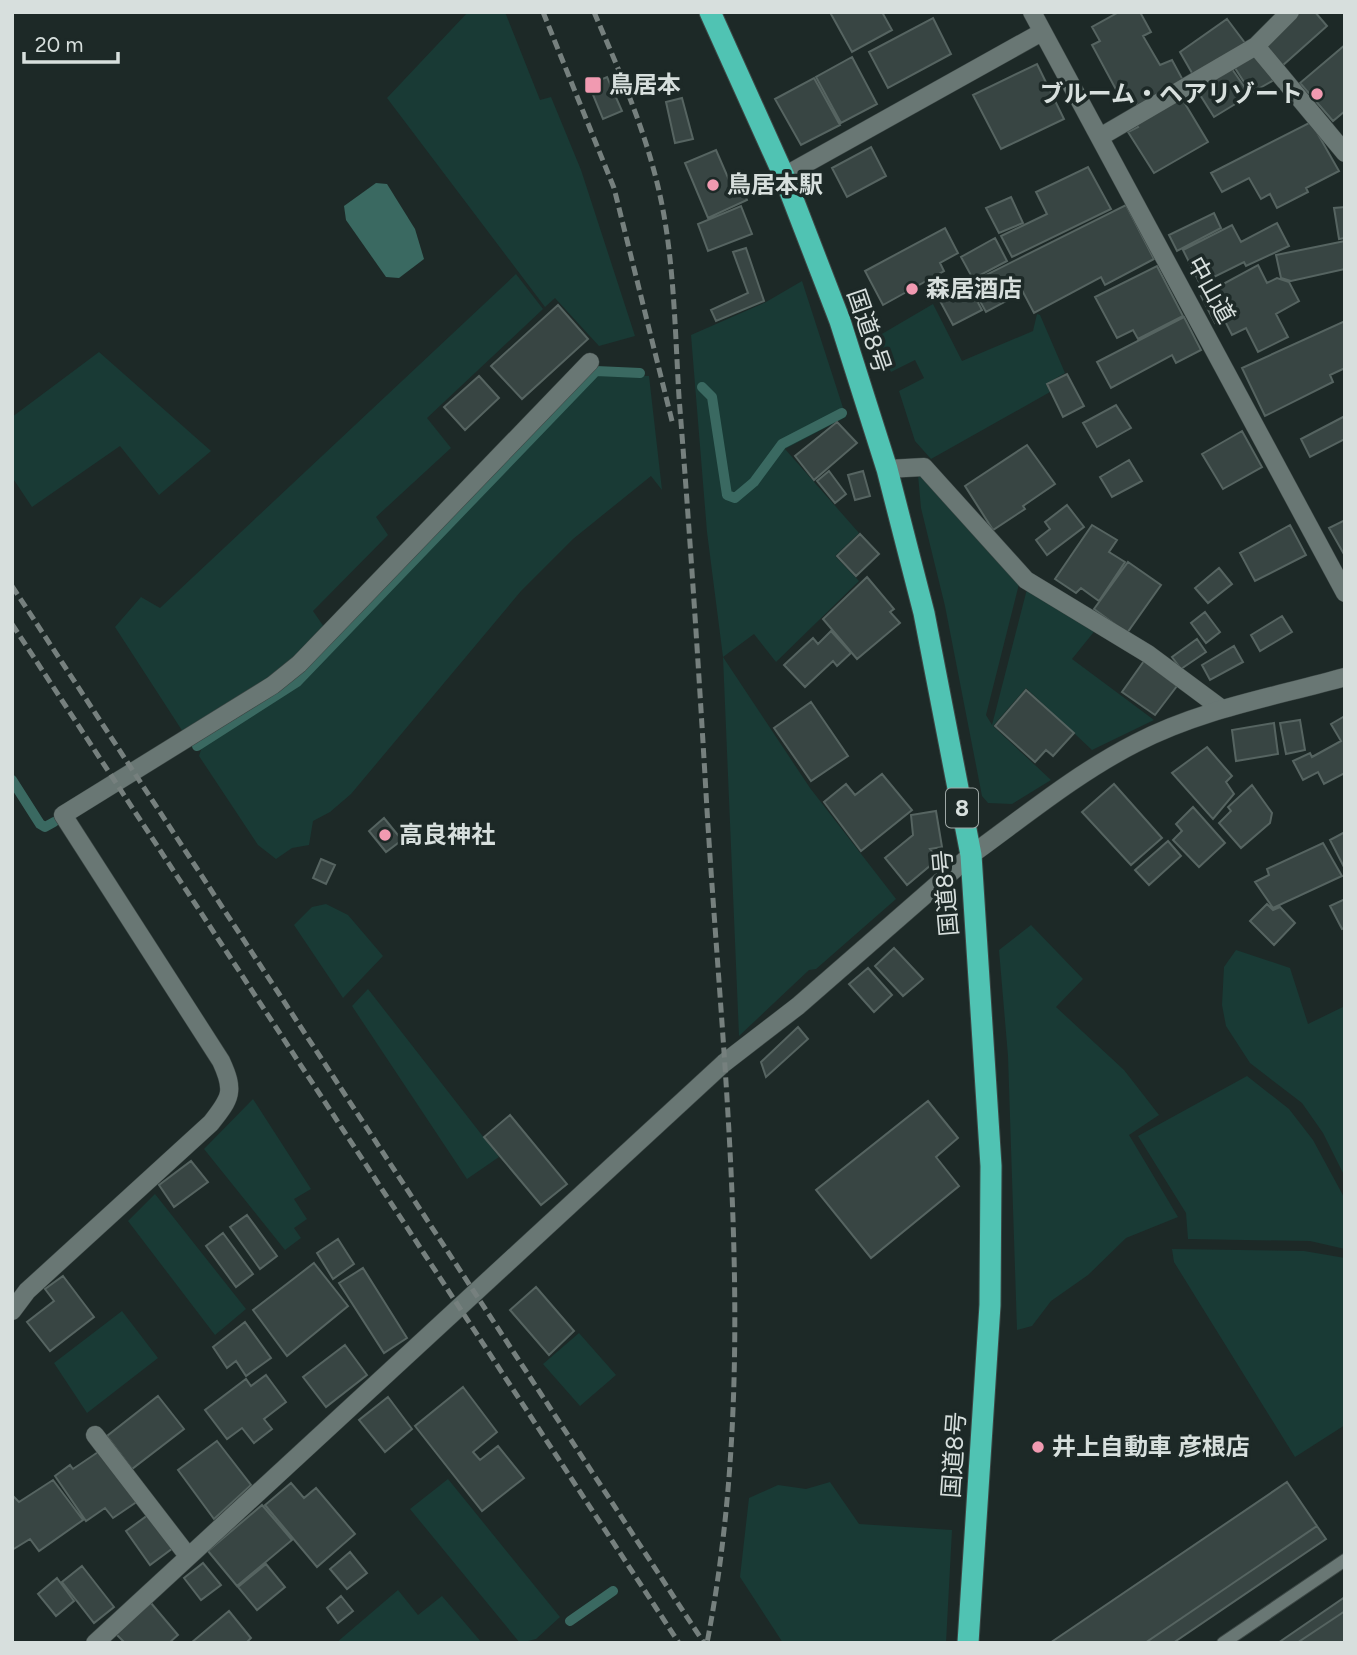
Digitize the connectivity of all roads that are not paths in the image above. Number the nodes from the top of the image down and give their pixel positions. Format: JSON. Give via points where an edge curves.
{"nodes":[{"id":1,"x":710,"y":12,"type":"edge"},
{"id":2,"x":1032,"y":12,"type":"edge"},
{"id":3,"x":1290,"y":12,"type":"edge"},
{"id":4,"x":1042,"y":32,"type":"junction"},
{"id":5,"x":1256,"y":46,"type":"junction"},
{"id":6,"x":1100,"y":137,"type":"junction"},
{"id":7,"x":1345,"y":153,"type":"edge"},
{"id":8,"x":784,"y":176,"type":"junction"},
{"id":9,"x":590,"y":362,"type":"dead end"},
{"id":10,"x":887,"y":469,"type":"junction"},
{"id":11,"x":1345,"y":593,"type":"edge"},
{"id":12,"x":1345,"y":677,"type":"edge"},
{"id":13,"x":1222,"y":709,"type":"junction"},
{"id":14,"x":971,"y":855,"type":"junction"},
{"id":15,"x":12,"y":1311,"type":"edge"},
{"id":16,"x":95,"y":1435,"type":"dead end"},
{"id":17,"x":188,"y":1556,"type":"junction"},
{"id":18,"x":1345,"y":1560,"type":"edge"},
{"id":19,"x":95,"y":1643,"type":"edge"},
{"id":20,"x":968,"y":1643,"type":"edge"},
{"id":21,"x":1223,"y":1643,"type":"edge"}],
"edges":[{"from":1,"to":8,"type":"highway","name":"国道8号","number":"8"},
{"from":2,"to":4,"type":"street","name":"中山道"},
{"from":3,"to":5,"type":"street"},
{"from":4,"to":6,"type":"street","name":"中山道"},
{"from":4,"to":8,"type":"street"},
{"from":5,"to":6,"type":"street"},
{"from":5,"to":7,"type":"street"},
{"from":6,"to":11,"type":"street","name":"中山道"},
{"from":8,"to":10,"type":"highway","name":"国道8号","number":"8","via":[[839,321]]},
{"from":9,"to":15,"type":"street","via":[[299,664],[273,685],[63,815],[231,1082],[228,1102],[211,1123],[27,1291]]},
{"from":10,"to":13,"type":"street","via":[[924,467],[1026,580],[1148,654]]},
{"from":10,"to":14,"type":"highway","name":"国道8号","number":"8","via":[[924,613]]},
{"from":12,"to":13,"type":"street"},
{"from":13,"to":14,"type":"street","via":[[1136,743]]},
{"from":14,"to":17,"type":"street","via":[[798,1006],[724,1063]]},
{"from":14,"to":20,"type":"highway","name":"国道8号","number":"8","via":[[990,1153],[990,1291]]},
{"from":16,"to":17,"type":"street"},
{"from":17,"to":19,"type":"street"},
{"from":18,"to":21,"type":"lane"}]}
